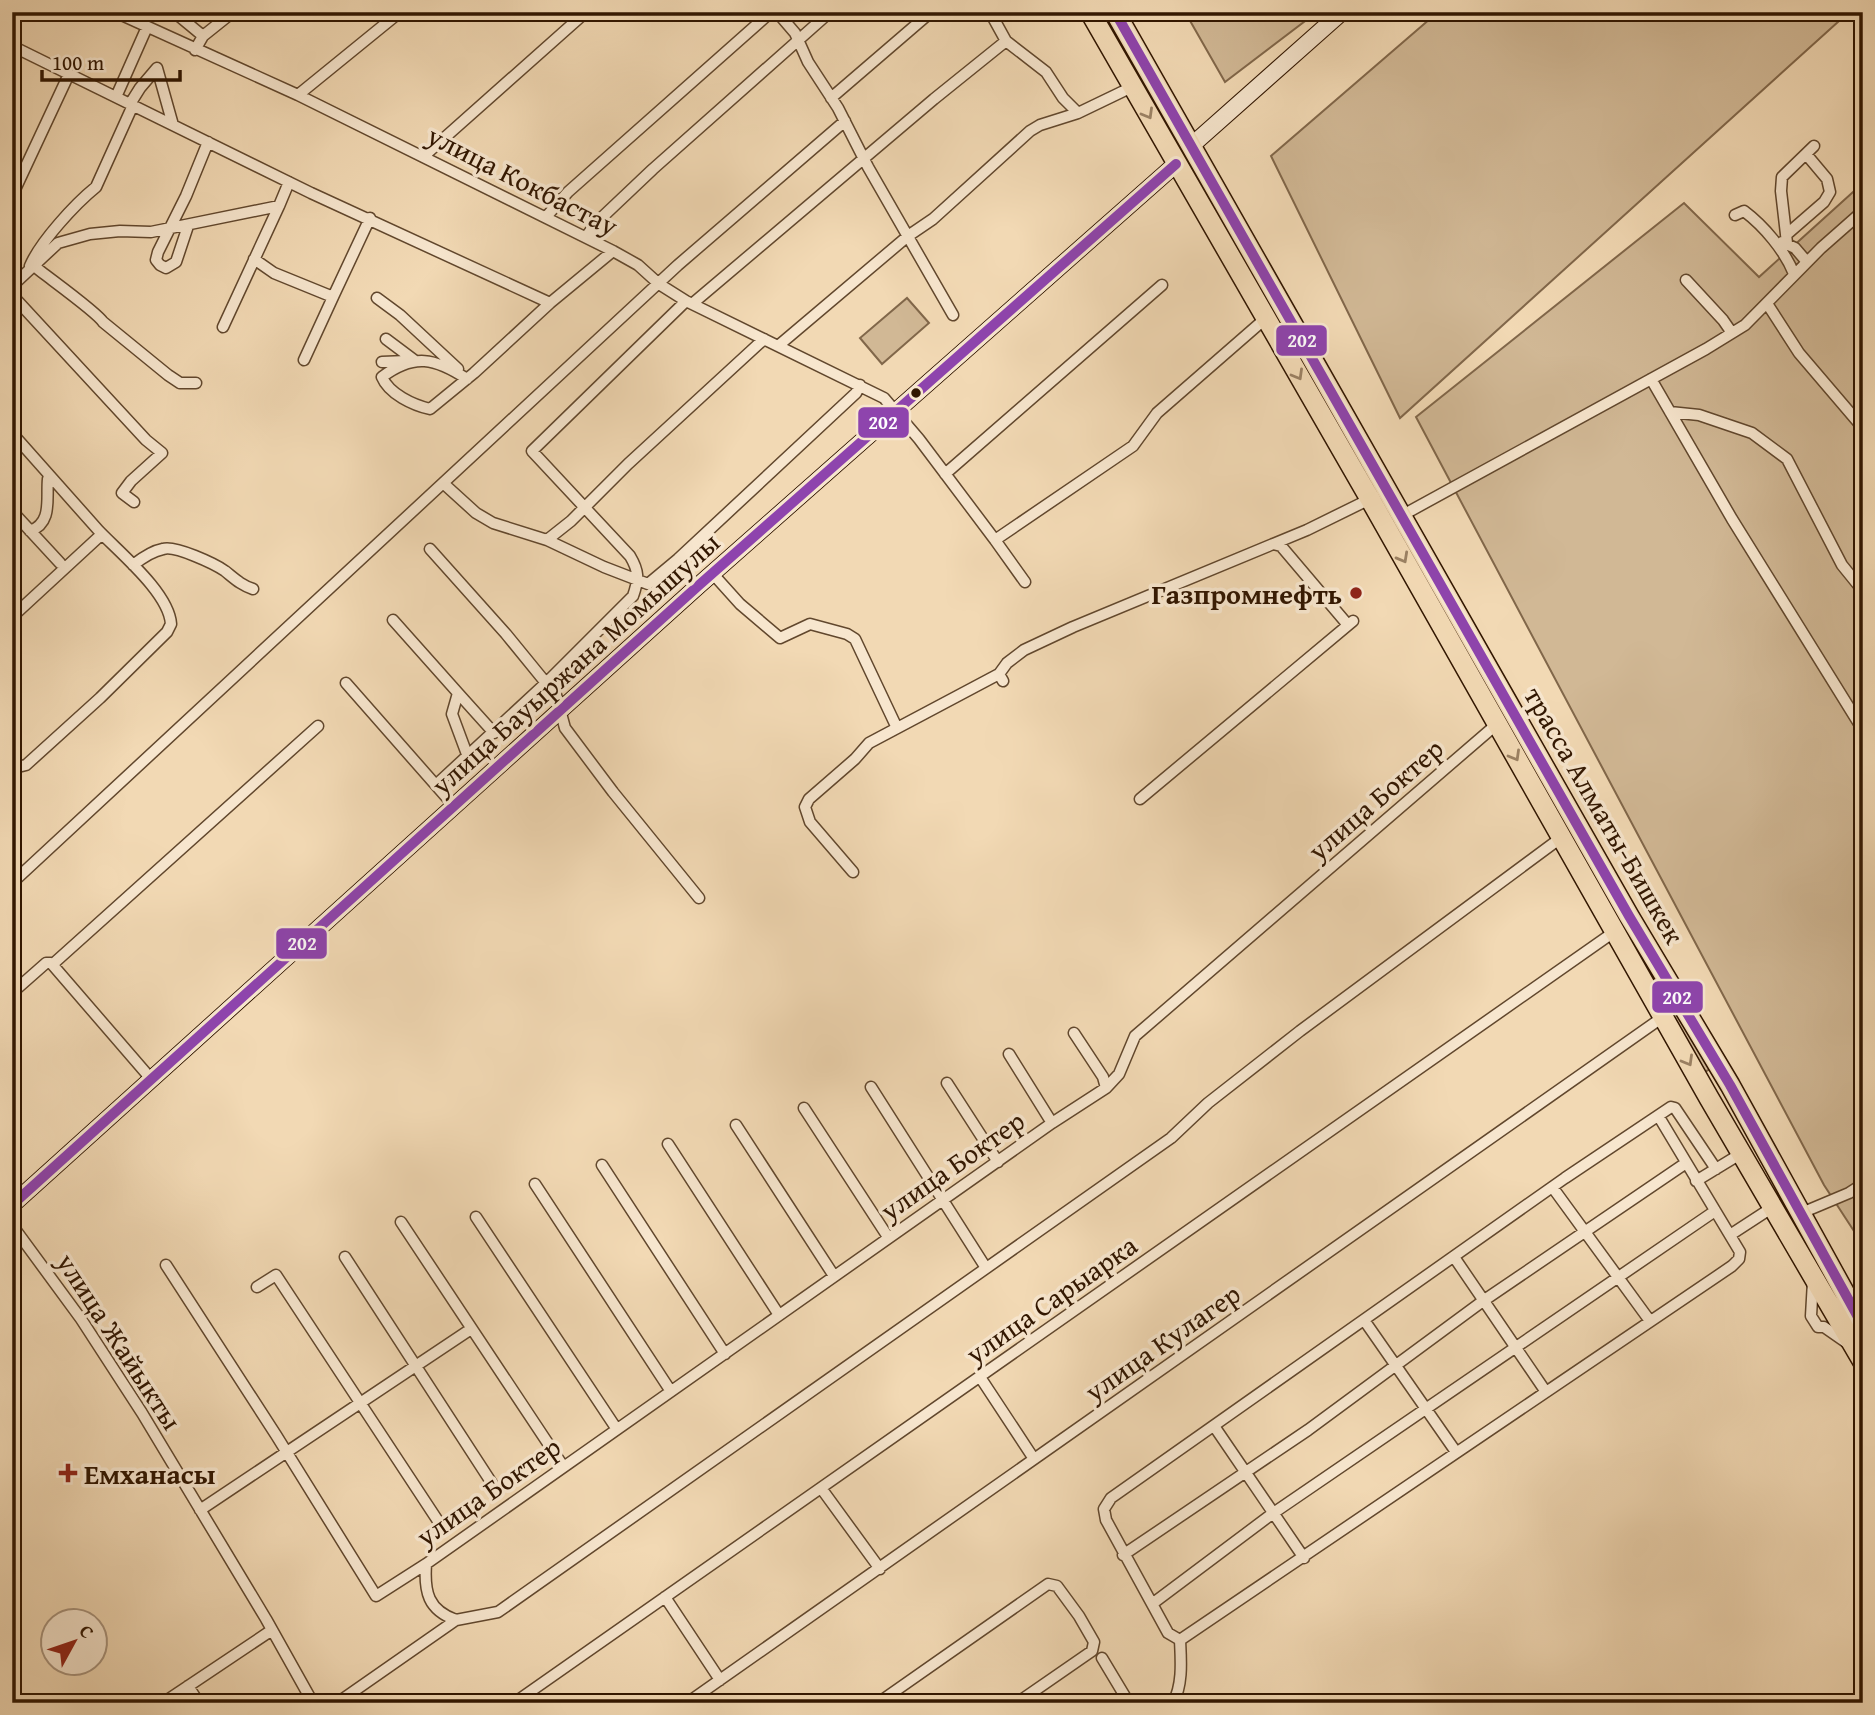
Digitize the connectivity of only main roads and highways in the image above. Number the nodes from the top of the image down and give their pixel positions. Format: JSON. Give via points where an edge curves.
{"nodes":[{"id":1,"x":1090,"y":12,"type":"edge"},
{"id":2,"x":1115,"y":12,"type":"edge"},
{"id":3,"x":1473,"y":641,"type":"junction"},
{"id":4,"x":1455,"y":651,"type":"junction"},
{"id":5,"x":1730,"y":1085,"type":"junction"},
{"id":6,"x":1709,"y":1098,"type":"junction"},
{"id":7,"x":1863,"y":1326,"type":"edge"},
{"id":8,"x":1860,"y":1357,"type":"edge"}],
"edges":[{"from":1,"to":4,"type":"highway","name":"трасса Алматы-Бишкек","one_way":true},
{"from":2,"to":3,"type":"highway","name":"трасса Алматы-Бишкек"},
{"from":3,"to":4,"type":"highway"},
{"from":3,"to":5,"type":"highway","name":"трасса Алматы-Бишкек"},
{"from":4,"to":6,"type":"highway","name":"трасса Алматы-Бишкек","one_way":true},
{"from":5,"to":6,"type":"highway"},
{"from":5,"to":7,"type":"highway","name":"трасса Алматы-Бишкек"},
{"from":6,"to":8,"type":"highway","name":"трасса Алматы-Бишкек"}]}
